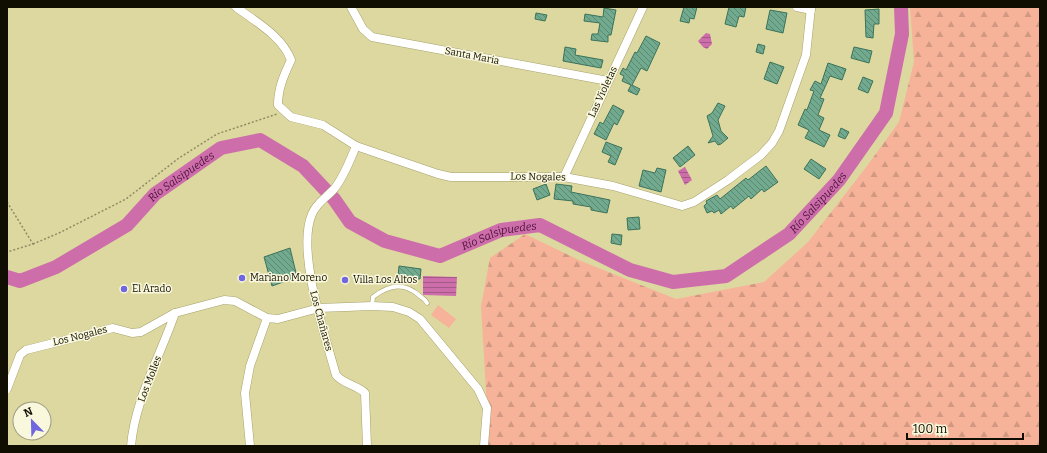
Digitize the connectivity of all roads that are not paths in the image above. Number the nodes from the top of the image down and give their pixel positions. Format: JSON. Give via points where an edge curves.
{"nodes":[{"id":1,"x":236,"y":7,"type":"edge"},
{"id":2,"x":351,"y":7,"type":"edge"},
{"id":3,"x":643,"y":7,"type":"edge"},
{"id":4,"x":798,"y":7,"type":"edge"},
{"id":5,"x":811,"y":8,"type":"edge"},
{"id":6,"x":608,"y":81,"type":"junction"},
{"id":7,"x":356,"y":146,"type":"junction"},
{"id":8,"x":564,"y":177,"type":"junction"},
{"id":9,"x":427,"y":303,"type":"dead end"},
{"id":10,"x":372,"y":306,"type":"junction"},
{"id":11,"x":319,"y":308,"type":"junction"},
{"id":12,"x":175,"y":313,"type":"junction"},
{"id":13,"x":267,"y":318,"type":"junction"},
{"id":14,"x":7,"y":389,"type":"edge"},
{"id":15,"x":131,"y":446,"type":"edge"},
{"id":16,"x":250,"y":446,"type":"edge"},
{"id":17,"x":367,"y":446,"type":"edge"},
{"id":18,"x":484,"y":446,"type":"edge"}],
"edges":[{"from":1,"to":7,"type":"street","name":"Los Nogales","via":[[268,31],[288,52],[291,60],[281,81],[278,105],[292,117],[323,125]]},
{"from":2,"to":6,"type":"street","name":"Santa Maria","via":[[362,29],[372,37]]},
{"from":3,"to":6,"type":"street","name":"Las Violetas"},
{"from":4,"to":5,"type":"street"},
{"from":5,"to":8,"type":"street","name":"Los Nogales","via":[[806,55],[779,131],[761,155],[728,180],[694,202],[682,206],[613,186]]},
{"from":6,"to":8,"type":"street","name":"Las Violetas"},
{"from":7,"to":8,"type":"street","name":"Los Nogales","via":[[438,174],[451,176]]},
{"from":7,"to":11,"type":"street","name":"Los Chañares","via":[[343,176],[334,189],[317,203],[311,215],[308,231],[309,271]]},
{"from":9,"to":10,"type":"lane","via":[[417,292],[402,286],[380,292],[373,297]]},
{"from":10,"to":11,"type":"street"},
{"from":10,"to":18,"type":"street","via":[[392,307],[409,312],[420,319],[478,390],[486,408]]},
{"from":11,"to":13,"type":"street","via":[[278,319]]},
{"from":11,"to":17,"type":"street","name":"Los Chañares","via":[[336,375],[365,393]]},
{"from":12,"to":13,"type":"street","name":"Los Nogales","via":[[224,300],[235,301]]},
{"from":12,"to":14,"type":"street","name":"Los Nogales","via":[[141,332],[132,333],[113,328],[26,350],[20,355]]},
{"from":12,"to":15,"type":"street","name":"Los Molles","via":[[133,426]]},
{"from":13,"to":16,"type":"street","via":[[250,366],[245,393]]}]}
